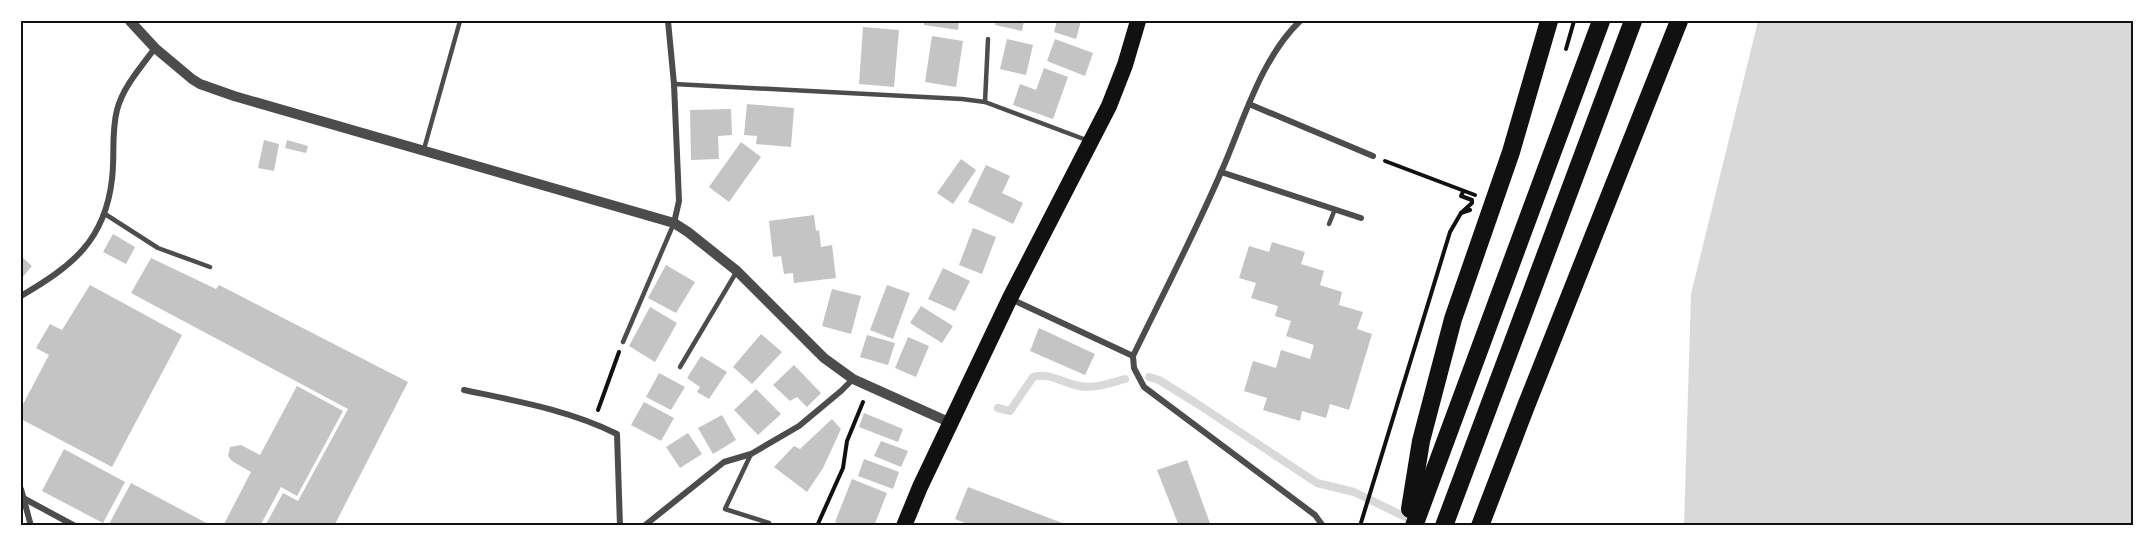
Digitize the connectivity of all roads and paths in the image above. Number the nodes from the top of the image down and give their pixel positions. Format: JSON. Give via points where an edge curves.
{"nodes":[{"id":1,"x":130,"y":21,"type":"edge"},
{"id":2,"x":460,"y":21,"type":"edge"},
{"id":3,"x":668,"y":21,"type":"edge"},
{"id":4,"x":1138,"y":21,"type":"edge"},
{"id":5,"x":1300,"y":21,"type":"edge"},
{"id":6,"x":1549,"y":21,"type":"edge"},
{"id":7,"x":1601,"y":21,"type":"edge"},
{"id":8,"x":1633,"y":21,"type":"edge"},
{"id":9,"x":1679,"y":21,"type":"edge"},
{"id":10,"x":988,"y":39,"type":"dead end"},
{"id":11,"x":155,"y":48,"type":"junction"},
{"id":12,"x":674,"y":84,"type":"junction"},
{"id":13,"x":985,"y":102,"type":"junction"},
{"id":14,"x":1249,"y":104,"type":"junction"},
{"id":15,"x":1091,"y":142,"type":"junction"},
{"id":16,"x":423,"y":152,"type":"junction"},
{"id":17,"x":1373,"y":156,"type":"joint"},
{"id":18,"x":1221,"y":172,"type":"junction"},
{"id":19,"x":1463,"y":192,"type":"junction"},
{"id":20,"x":1474,"y":196,"type":"dead end"},
{"id":21,"x":1335,"y":209,"type":"junction"},
{"id":22,"x":1461,"y":213,"type":"dead end"},
{"id":23,"x":105,"y":214,"type":"junction"},
{"id":24,"x":1361,"y":218,"type":"dead end"},
{"id":25,"x":674,"y":223,"type":"junction"},
{"id":26,"x":1329,"y":224,"type":"dead end"},
{"id":27,"x":210,"y":267,"type":"dead end"},
{"id":28,"x":737,"y":271,"type":"junction"},
{"id":29,"x":21,"y":296,"type":"edge"},
{"id":30,"x":1010,"y":298,"type":"junction"},
{"id":31,"x":623,"y":342,"type":"joint"},
{"id":32,"x":1133,"y":356,"type":"junction"},
{"id":33,"x":680,"y":367,"type":"dead end"},
{"id":34,"x":853,"y":379,"type":"junction"},
{"id":35,"x":464,"y":390,"type":"dead end"},
{"id":36,"x":863,"y":402,"type":"dead end"},
{"id":37,"x":594,"y":422,"type":"junction"},
{"id":38,"x":951,"y":423,"type":"junction"},
{"id":39,"x":750,"y":454,"type":"junction"},
{"id":40,"x":1379,"y":462,"type":"dead end"},
{"id":41,"x":21,"y":489,"type":"edge"},
{"id":42,"x":24,"y":499,"type":"junction"},
{"id":43,"x":769,"y":523,"type":"dead end"},
{"id":44,"x":31,"y":526,"type":"edge"},
{"id":45,"x":75,"y":526,"type":"edge"},
{"id":46,"x":620,"y":526,"type":"edge"},
{"id":47,"x":644,"y":526,"type":"edge"},
{"id":48,"x":817,"y":526,"type":"edge"},
{"id":49,"x":904,"y":526,"type":"edge"},
{"id":50,"x":1323,"y":526,"type":"edge"},
{"id":51,"x":1360,"y":526,"type":"edge"},
{"id":52,"x":1407,"y":526,"type":"edge"},
{"id":53,"x":1414,"y":526,"type":"edge"},
{"id":54,"x":1444,"y":526,"type":"edge"},
{"id":55,"x":1480,"y":526,"type":"edge"}],
"edges":[{"from":1,"to":11,"type":"street"},
{"from":2,"to":16,"type":"lane"},
{"from":3,"to":12,"type":"street"},
{"from":4,"to":15,"type":"highway","via":[[1125,65]]},
{"from":5,"to":14,"type":"street","via":[[1275,53]]},
{"from":6,"to":52,"type":"highway","via":[[1511,152],[1454,319],[1421,441]]},
{"from":7,"to":53,"type":"highway"},
{"from":8,"to":54,"type":"highway"},
{"from":9,"to":55,"type":"highway"},
{"from":10,"to":13,"type":"lane"},
{"from":11,"to":16,"type":"street","via":[[200,84]]},
{"from":11,"to":23,"type":"street","via":[[117,109]]},
{"from":12,"to":13,"type":"lane"},
{"from":12,"to":25,"type":"street","via":[[679,201]]},
{"from":13,"to":15,"type":"lane"},
{"from":14,"to":17,"type":"street"},
{"from":14,"to":18,"type":"street"},
{"from":15,"to":30,"type":"highway"},
{"from":16,"to":25,"type":"street"},
{"from":17,"to":19,"type":"path"},
{"from":18,"to":21,"type":"street"},
{"from":18,"to":32,"type":"street"},
{"from":19,"to":20,"type":"path"},
{"from":19,"to":22,"type":"path","via":[[1461,196],[1472,203]]},
{"from":21,"to":24,"type":"street"},
{"from":21,"to":26,"type":"lane"},
{"from":23,"to":27,"type":"lane","via":[[158,248]]},
{"from":23,"to":29,"type":"street","via":[[93,240],[46,281]]},
{"from":25,"to":28,"type":"street"},
{"from":25,"to":31,"type":"lane"},
{"from":28,"to":33,"type":"lane"},
{"from":28,"to":34,"type":"street","via":[[824,358]]},
{"from":30,"to":32,"type":"street"},
{"from":30,"to":38,"type":"highway"},
{"from":31,"to":37,"type":"path"},
{"from":32,"to":50,"type":"street","via":[[1134,368],[1144,387],[1315,515]]},
{"from":34,"to":38,"type":"street"},
{"from":34,"to":39,"type":"street","via":[[799,426]]},
{"from":35,"to":37,"type":"street"},
{"from":36,"to":48,"type":"path","via":[[847,441],[843,468]]},
{"from":37,"to":46,"type":"street","via":[[617,434]]},
{"from":38,"to":49,"type":"highway"},
{"from":39,"to":43,"type":"lane","via":[[725,509]]},
{"from":39,"to":47,"type":"street","via":[[724,462]]},
{"from":40,"to":51,"type":"path"},
{"from":41,"to":42,"type":"street"},
{"from":42,"to":44,"type":"street"},
{"from":42,"to":45,"type":"street"}]}
